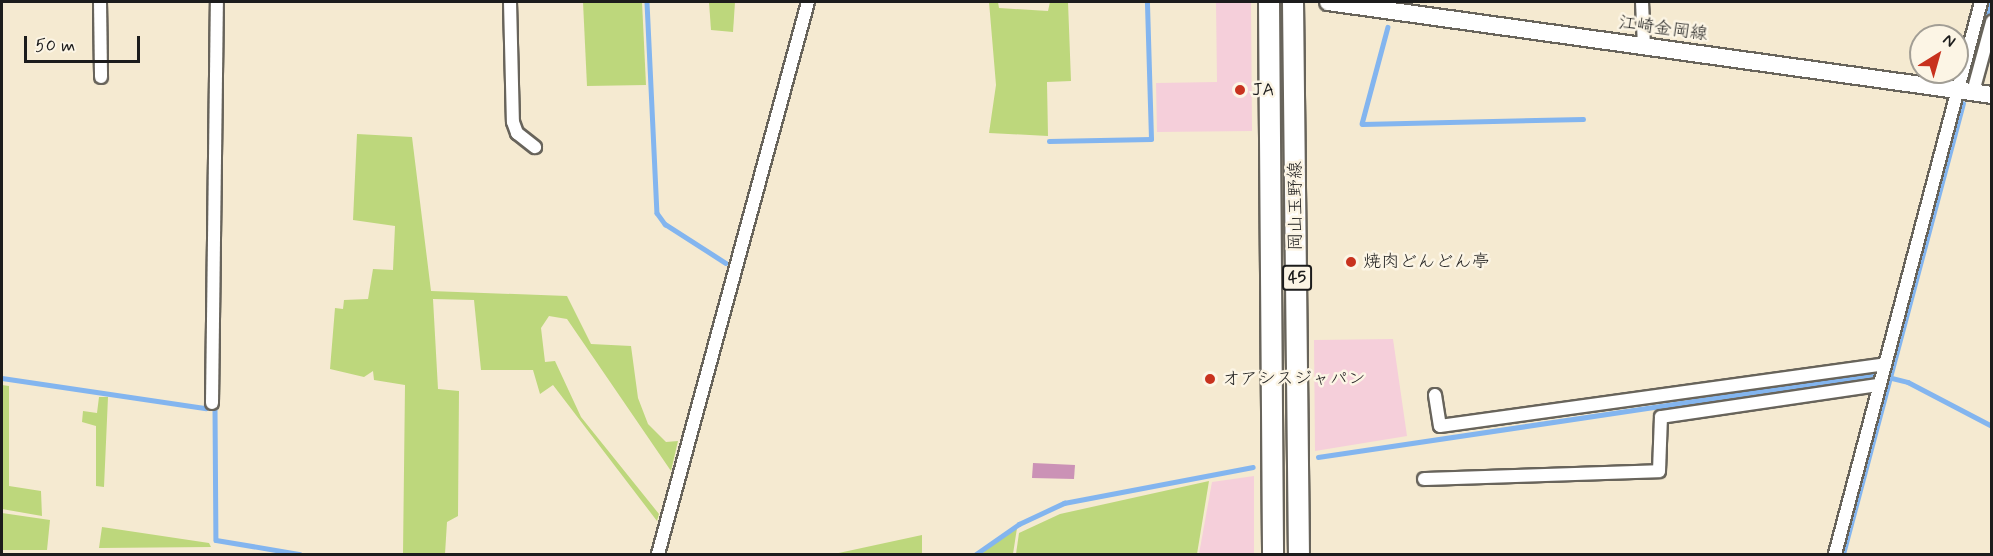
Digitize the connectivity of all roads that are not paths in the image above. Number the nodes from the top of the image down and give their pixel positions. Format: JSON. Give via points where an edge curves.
{"nodes":[{"id":1,"x":100,"y":2,"type":"edge"},
{"id":2,"x":217,"y":2,"type":"edge"},
{"id":3,"x":510,"y":2,"type":"edge"},
{"id":4,"x":808,"y":2,"type":"edge"},
{"id":5,"x":1269,"y":2,"type":"edge"},
{"id":6,"x":1293,"y":2,"type":"edge"},
{"id":7,"x":1328,"y":2,"type":"edge"},
{"id":8,"x":1642,"y":2,"type":"edge"},
{"id":9,"x":1981,"y":2,"type":"edge"},
{"id":10,"x":1386,"y":5,"type":"edge"},
{"id":11,"x":1992,"y":22,"type":"edge"},
{"id":12,"x":1644,"y":46,"type":"junction"},
{"id":13,"x":101,"y":77,"type":"dead end"},
{"id":14,"x":1956,"y":89,"type":"junction"},
{"id":15,"x":1973,"y":92,"type":"junction"},
{"id":16,"x":1992,"y":94,"type":"edge"},
{"id":17,"x":536,"y":147,"type":"dead end"},
{"id":18,"x":1882,"y":374,"type":"junction"},
{"id":19,"x":1435,"y":394,"type":"dead end"},
{"id":20,"x":212,"y":403,"type":"dead end"},
{"id":21,"x":1424,"y":479,"type":"dead end"},
{"id":22,"x":658,"y":555,"type":"edge"},
{"id":23,"x":1273,"y":555,"type":"edge"},
{"id":24,"x":1299,"y":555,"type":"edge"},
{"id":25,"x":1835,"y":555,"type":"edge"}],
"edges":[{"from":1,"to":13,"type":"street"},
{"from":2,"to":20,"type":"street"},
{"from":3,"to":17,"type":"street","via":[[513,122],[517,134]]},
{"from":4,"to":22,"type":"street"},
{"from":5,"to":23,"type":"main road","name":"岡山玉野線","number":"45"},
{"from":6,"to":24,"type":"main road","name":"岡山玉野線","number":"45"},
{"from":7,"to":10,"type":"main road","name":"江崎金岡線"},
{"from":8,"to":12,"type":"street"},
{"from":9,"to":14,"type":"street"},
{"from":10,"to":12,"type":"main road","name":"江崎金岡線"},
{"from":11,"to":15,"type":"street"},
{"from":12,"to":14,"type":"main road","name":"江崎金岡線"},
{"from":14,"to":15,"type":"main road","name":"江崎金岡線"},
{"from":14,"to":18,"type":"street"},
{"from":15,"to":16,"type":"main road","name":"江崎金岡線"},
{"from":18,"to":19,"type":"street","via":[[1440,426]]},
{"from":18,"to":21,"type":"street","via":[[1661,417],[1659,471]]},
{"from":18,"to":25,"type":"street"}]}
